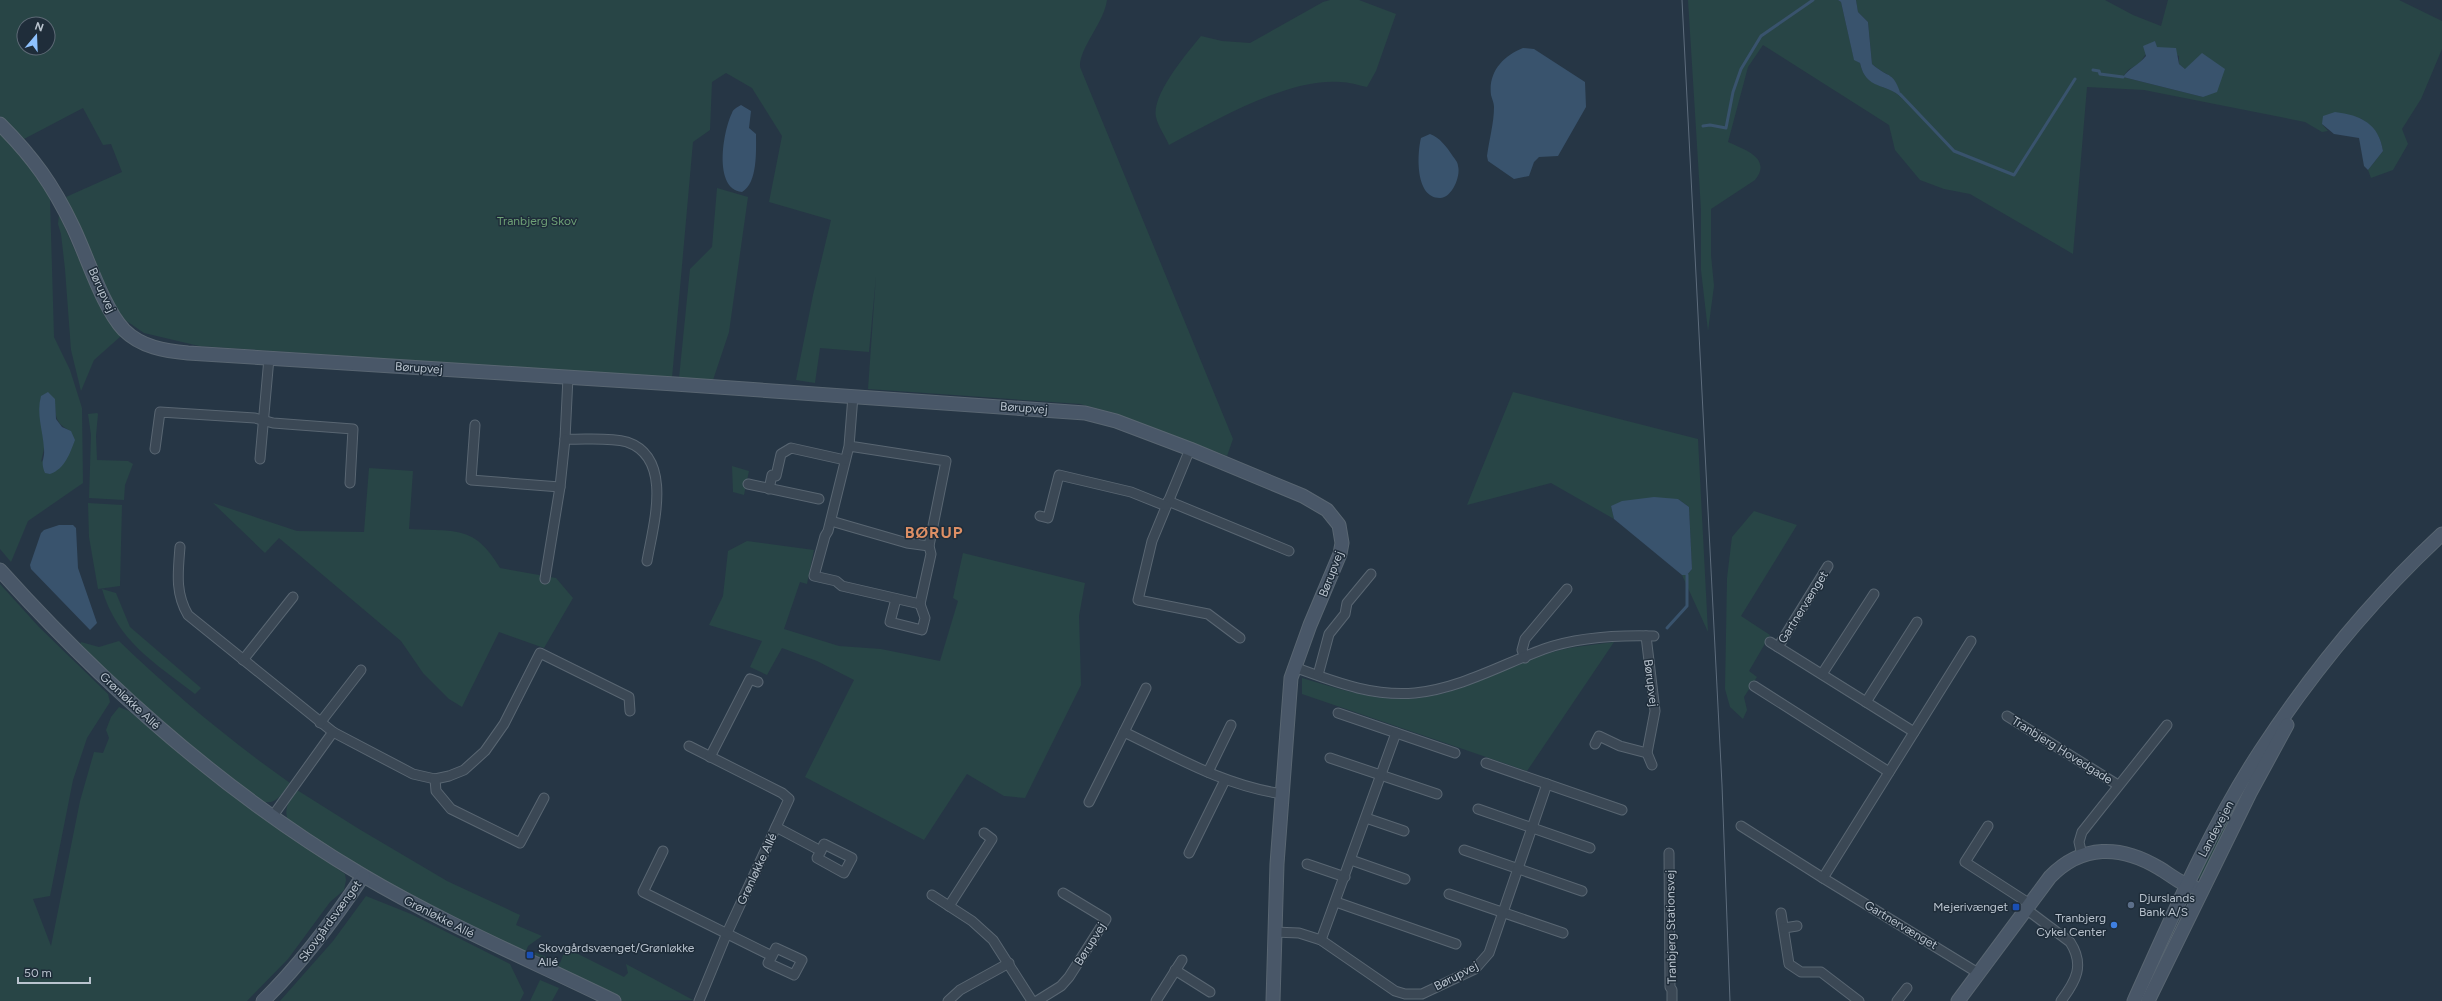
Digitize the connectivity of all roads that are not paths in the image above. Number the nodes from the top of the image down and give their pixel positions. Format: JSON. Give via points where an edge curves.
{"nodes":[{"id":1,"x":0,"y":124,"type":"edge"},
{"id":2,"x":269,"y":358,"type":"junction"},
{"id":3,"x":568,"y":377,"type":"junction"},
{"id":4,"x":854,"y":396,"type":"junction"},
{"id":5,"x":264,"y":420,"type":"junction"},
{"id":6,"x":475,"y":425,"type":"dead end"},
{"id":7,"x":565,"y":439,"type":"junction"},
{"id":8,"x":848,"y":446,"type":"junction"},
{"id":9,"x":155,"y":449,"type":"dead end"},
{"id":10,"x":1190,"y":449,"type":"junction"},
{"id":11,"x":260,"y":459,"type":"dead end"},
{"id":12,"x":845,"y":460,"type":"junction"},
{"id":13,"x":350,"y":482,"type":"dead end"},
{"id":14,"x":748,"y":484,"type":"dead end"},
{"id":15,"x":560,"y":487,"type":"junction"},
{"id":16,"x":769,"y":489,"type":"junction"},
{"id":17,"x":819,"y":499,"type":"dead end"},
{"id":18,"x":1167,"y":503,"type":"junction"},
{"id":19,"x":1040,"y":516,"type":"dead end"},
{"id":20,"x":831,"y":521,"type":"junction"},
{"id":21,"x":2442,"y":534,"type":"edge"},
{"id":22,"x":928,"y":546,"type":"junction"},
{"id":23,"x":180,"y":547,"type":"dead end"},
{"id":24,"x":1289,"y":551,"type":"dead end"},
{"id":25,"x":647,"y":561,"type":"dead end"},
{"id":26,"x":1828,"y":566,"type":"dead end"},
{"id":27,"x":0,"y":570,"type":"edge"},
{"id":28,"x":1371,"y":574,"type":"dead end"},
{"id":29,"x":545,"y":579,"type":"dead end"},
{"id":30,"x":1567,"y":589,"type":"dead end"},
{"id":31,"x":1874,"y":594,"type":"dead end"},
{"id":32,"x":293,"y":597,"type":"dead end"},
{"id":33,"x":896,"y":599,"type":"junction"},
{"id":34,"x":920,"y":604,"type":"junction"},
{"id":35,"x":1917,"y":622,"type":"dead end"},
{"id":36,"x":1240,"y":638,"type":"dead end"},
{"id":37,"x":1971,"y":640,"type":"dead end"},
{"id":38,"x":1525,"y":658,"type":"junction"},
{"id":39,"x":243,"y":660,"type":"junction"},
{"id":40,"x":1294,"y":667,"type":"junction"},
{"id":41,"x":361,"y":670,"type":"dead end"},
{"id":42,"x":2319,"y":670,"type":"junction"},
{"id":43,"x":1822,"y":674,"type":"junction"},
{"id":44,"x":1318,"y":676,"type":"junction"},
{"id":45,"x":758,"y":682,"type":"dead end"},
{"id":46,"x":1754,"y":686,"type":"dead end"},
{"id":47,"x":1146,"y":688,"type":"dead end"},
{"id":48,"x":1866,"y":702,"type":"junction"},
{"id":49,"x":630,"y":711,"type":"dead end"},
{"id":50,"x":1338,"y":713,"type":"dead end"},
{"id":51,"x":2007,"y":716,"type":"dead end"},
{"id":52,"x":320,"y":723,"type":"junction"},
{"id":53,"x":1231,"y":725,"type":"dead end"},
{"id":54,"x":2167,"y":725,"type":"dead end"},
{"id":55,"x":333,"y":732,"type":"junction"},
{"id":56,"x":1124,"y":732,"type":"junction"},
{"id":57,"x":1914,"y":732,"type":"junction"},
{"id":58,"x":1396,"y":733,"type":"junction"},
{"id":59,"x":1595,"y":744,"type":"dead end"},
{"id":60,"x":688,"y":746,"type":"dead end"},
{"id":61,"x":1455,"y":753,"type":"dead end"},
{"id":62,"x":1647,"y":753,"type":"junction"},
{"id":63,"x":710,"y":757,"type":"junction"},
{"id":64,"x":1330,"y":758,"type":"dead end"},
{"id":65,"x":1486,"y":763,"type":"dead end"},
{"id":66,"x":1652,"y":765,"type":"dead end"},
{"id":67,"x":1208,"y":772,"type":"junction"},
{"id":68,"x":1889,"y":772,"type":"junction"},
{"id":69,"x":1381,"y":775,"type":"junction"},
{"id":70,"x":435,"y":779,"type":"junction"},
{"id":71,"x":1225,"y":780,"type":"junction"},
{"id":72,"x":1547,"y":784,"type":"junction"},
{"id":73,"x":2118,"y":785,"type":"junction"},
{"id":74,"x":1283,"y":794,"type":"junction"},
{"id":75,"x":1437,"y":794,"type":"dead end"},
{"id":76,"x":544,"y":798,"type":"dead end"},
{"id":77,"x":1089,"y":802,"type":"dead end"},
{"id":78,"x":1478,"y":809,"type":"dead end"},
{"id":79,"x":1622,"y":810,"type":"dead end"},
{"id":80,"x":272,"y":817,"type":"junction"},
{"id":81,"x":1366,"y":818,"type":"junction"},
{"id":82,"x":1741,"y":826,"type":"dead end"},
{"id":83,"x":1988,"y":826,"type":"dead end"},
{"id":84,"x":776,"y":827,"type":"junction"},
{"id":85,"x":1532,"y":828,"type":"junction"},
{"id":86,"x":1404,"y":831,"type":"dead end"},
{"id":87,"x":984,"y":833,"type":"dead end"},
{"id":88,"x":1590,"y":848,"type":"dead end"},
{"id":89,"x":1464,"y":850,"type":"dead end"},
{"id":90,"x":663,"y":851,"type":"dead end"},
{"id":91,"x":821,"y":851,"type":"dead end"},
{"id":92,"x":1189,"y":853,"type":"dead end"},
{"id":93,"x":1669,"y":853,"type":"dead end"},
{"id":94,"x":2082,"y":855,"type":"junction"},
{"id":95,"x":1351,"y":860,"type":"junction"},
{"id":96,"x":1307,"y":864,"type":"dead end"},
{"id":97,"x":1518,"y":869,"type":"junction"},
{"id":98,"x":363,"y":876,"type":"junction"},
{"id":99,"x":1345,"y":877,"type":"junction"},
{"id":100,"x":1823,"y":878,"type":"junction"},
{"id":101,"x":1406,"y":879,"type":"dead end"},
{"id":102,"x":2188,"y":881,"type":"junction"},
{"id":103,"x":2203,"y":889,"type":"junction"},
{"id":104,"x":1582,"y":891,"type":"dead end"},
{"id":105,"x":1063,"y":893,"type":"dead end"},
{"id":106,"x":1449,"y":894,"type":"dead end"},
{"id":107,"x":932,"y":895,"type":"dead end"},
{"id":108,"x":1336,"y":902,"type":"junction"},
{"id":109,"x":949,"y":906,"type":"junction"},
{"id":110,"x":2028,"y":907,"type":"junction"},
{"id":111,"x":1503,"y":913,"type":"junction"},
{"id":112,"x":1781,"y":913,"type":"dead end"},
{"id":113,"x":1797,"y":926,"type":"dead end"},
{"id":114,"x":1784,"y":928,"type":"junction"},
{"id":115,"x":1274,"y":932,"type":"junction"},
{"id":116,"x":727,"y":933,"type":"junction"},
{"id":117,"x":1563,"y":933,"type":"dead end"},
{"id":118,"x":1321,"y":940,"type":"junction"},
{"id":119,"x":1456,"y":944,"type":"dead end"},
{"id":120,"x":772,"y":956,"type":"dead end"},
{"id":121,"x":1182,"y":960,"type":"dead end"},
{"id":122,"x":1009,"y":963,"type":"junction"},
{"id":123,"x":1175,"y":970,"type":"junction"},
{"id":124,"x":1978,"y":973,"type":"junction"},
{"id":125,"x":1906,"y":988,"type":"dead end"},
{"id":126,"x":1210,"y":992,"type":"dead end"},
{"id":127,"x":263,"y":1001,"type":"edge"},
{"id":128,"x":614,"y":1001,"type":"edge"},
{"id":129,"x":699,"y":1001,"type":"edge"},
{"id":130,"x":948,"y":1001,"type":"edge"},
{"id":131,"x":1032,"y":1001,"type":"edge"},
{"id":132,"x":1037,"y":1001,"type":"edge"},
{"id":133,"x":1156,"y":1001,"type":"edge"},
{"id":134,"x":1273,"y":1001,"type":"edge"},
{"id":135,"x":1672,"y":1001,"type":"edge"},
{"id":136,"x":1859,"y":1001,"type":"edge"},
{"id":137,"x":1897,"y":1001,"type":"edge"},
{"id":138,"x":1958,"y":1001,"type":"edge"},
{"id":139,"x":2061,"y":1001,"type":"edge"},
{"id":140,"x":2134,"y":1001,"type":"edge"},
{"id":141,"x":2148,"y":1001,"type":"edge"}],
"edges":[{"from":1,"to":2,"type":"street","name":"Børupvej","via":[[46,176],[73,227],[110,309],[125,331],[145,344],[172,352]]},
{"from":2,"to":3,"type":"street","name":"Børupvej"},
{"from":2,"to":5,"type":"street"},
{"from":3,"to":4,"type":"street","name":"Børupvej"},
{"from":3,"to":7,"type":"street"},
{"from":4,"to":8,"type":"street"},
{"from":4,"to":10,"type":"street","name":"Børupvej","via":[[1085,413],[1116,421]]},
{"from":5,"to":9,"type":"street","via":[[160,412]]},
{"from":5,"to":11,"type":"street"},
{"from":5,"to":13,"type":"street","via":[[353,429]]},
{"from":6,"to":15,"type":"street","via":[[471,480]]},
{"from":7,"to":15,"type":"street"},
{"from":7,"to":25,"type":"street","via":[[625,442],[636,446],[647,456],[655,475],[658,499]]},
{"from":8,"to":12,"type":"street"},
{"from":8,"to":22,"type":"street","via":[[946,461]]},
{"from":10,"to":18,"type":"street"},
{"from":10,"to":40,"type":"street","name":"Børupvej","via":[[1308,498],[1327,510],[1338,525],[1342,544],[1336,566]]},
{"from":12,"to":16,"type":"street","via":[[791,448],[781,454],[776,476],[772,475]]},
{"from":12,"to":20,"type":"street"},
{"from":14,"to":16,"type":"street"},
{"from":15,"to":29,"type":"street"},
{"from":16,"to":17,"type":"street"},
{"from":18,"to":19,"type":"street","via":[[1059,474],[1048,518]]},
{"from":18,"to":24,"type":"street"},
{"from":18,"to":36,"type":"street","via":[[1152,541],[1138,600],[1208,614]]},
{"from":20,"to":22,"type":"street","via":[[907,543]]},
{"from":20,"to":33,"type":"street","via":[[814,576],[842,586]]},
{"from":21,"to":42,"type":"street","name":"Landevejen","via":[[2380,596]]},
{"from":22,"to":34,"type":"street","via":[[930,554]]},
{"from":23,"to":39,"type":"street","via":[[178,588],[181,602],[188,615]]},
{"from":26,"to":43,"type":"street","name":"Gartnervænget","via":[[1774,644]]},
{"from":27,"to":80,"type":"street","name":"Grønløkke Allé","via":[[36,610],[125,698],[214,774]]},
{"from":28,"to":44,"type":"street","via":[[1347,603],[1345,614],[1329,634]]},
{"from":30,"to":38,"type":"street","via":[[1525,640],[1522,650]]},
{"from":31,"to":43,"type":"street"},
{"from":32,"to":39,"type":"street"},
{"from":33,"to":34,"type":"street"},
{"from":33,"to":34,"type":"street","via":[[890,622],[922,630],[925,618]]},
{"from":35,"to":48,"type":"street"},
{"from":37,"to":57,"type":"street"},
{"from":38,"to":44,"type":"street","name":"Børupvej","via":[[1459,684],[1414,693],[1358,689]]},
{"from":38,"to":62,"type":"street","name":"Børupvej","via":[[1573,641],[1650,636],[1654,710]]},
{"from":39,"to":52,"type":"street"},
{"from":40,"to":44,"type":"street","name":"Børupvej"},
{"from":40,"to":74,"type":"street","name":"Børupvej"},
{"from":41,"to":52,"type":"street"},
{"from":42,"to":102,"type":"street","name":"Landevejen","via":[[2260,750]]},
{"from":42,"to":103,"type":"street","name":"Landevejen","via":[[2267,761]]},
{"from":43,"to":48,"type":"street","name":"Gartnervænget"},
{"from":45,"to":63,"type":"street","via":[[750,679]]},
{"from":46,"to":68,"type":"street"},
{"from":47,"to":56,"type":"street"},
{"from":48,"to":57,"type":"street","name":"Gartnervænget"},
{"from":49,"to":70,"type":"street","via":[[629,697],[540,653],[504,724],[485,751],[464,770]]},
{"from":50,"to":58,"type":"street"},
{"from":51,"to":73,"type":"street","name":"Tranbjerg Hovedgade"},
{"from":52,"to":55,"type":"street"},
{"from":53,"to":67,"type":"street"},
{"from":54,"to":73,"type":"street","name":"Tranbjerg Hovedgade"},
{"from":55,"to":70,"type":"street","via":[[406,771]]},
{"from":55,"to":80,"type":"street"},
{"from":56,"to":67,"type":"street"},
{"from":56,"to":77,"type":"street"},
{"from":57,"to":68,"type":"street"},
{"from":58,"to":61,"type":"street"},
{"from":58,"to":69,"type":"street"},
{"from":59,"to":62,"type":"street","via":[[1599,736],[1620,746]]},
{"from":60,"to":63,"type":"street","name":"Grønløkke Allé"},
{"from":62,"to":66,"type":"street"},
{"from":63,"to":84,"type":"street","name":"Grønløkke Allé","via":[[782,793],[789,799]]},
{"from":64,"to":69,"type":"street"},
{"from":65,"to":72,"type":"street"},
{"from":67,"to":71,"type":"street"},
{"from":68,"to":100,"type":"street"},
{"from":69,"to":75,"type":"street"},
{"from":69,"to":81,"type":"street"},
{"from":70,"to":76,"type":"street","via":[[436,791],[450,809],[520,843]]},
{"from":71,"to":74,"type":"street","via":[[1246,788]]},
{"from":71,"to":92,"type":"street"},
{"from":72,"to":79,"type":"street"},
{"from":72,"to":85,"type":"street","name":"Børupvej"},
{"from":73,"to":94,"type":"street","name":"Tranbjerg Hovedgade","via":[[2079,838]]},
{"from":74,"to":115,"type":"street","name":"Børupvej"},
{"from":78,"to":85,"type":"street"},
{"from":80,"to":98,"type":"street","name":"Grønløkke Allé"},
{"from":81,"to":86,"type":"street"},
{"from":81,"to":95,"type":"street"},
{"from":82,"to":100,"type":"street","name":"Gartnervænget"},
{"from":83,"to":110,"type":"street","via":[[1965,862]]},
{"from":84,"to":91,"type":"street","name":"Grønløkke Allé"},
{"from":84,"to":116,"type":"street","name":"Grønløkke Allé"},
{"from":85,"to":88,"type":"street"},
{"from":85,"to":97,"type":"street","name":"Børupvej"},
{"from":87,"to":109,"type":"street","via":[[992,839]]},
{"from":89,"to":97,"type":"street"},
{"from":90,"to":116,"type":"street","via":[[643,892]]},
{"from":93,"to":135,"type":"street","name":"Tranbjerg Stationsvej"},
{"from":94,"to":102,"type":"street","via":[[2114,851],[2133,856],[2159,868],[2178,872]]},
{"from":94,"to":110,"type":"street","via":[[2069,860],[2058,869]]},
{"from":95,"to":99,"type":"street"},
{"from":95,"to":101,"type":"street"},
{"from":96,"to":99,"type":"street"},
{"from":97,"to":104,"type":"street"},
{"from":97,"to":111,"type":"street","name":"Børupvej"},
{"from":98,"to":127,"type":"street","name":"Skovgårdsvænget","via":[[318,941],[287,978]]},
{"from":98,"to":128,"type":"street","name":"Grønløkke Allé","via":[[468,932]]},
{"from":99,"to":108,"type":"street"},
{"from":100,"to":124,"type":"street","name":"Gartnervænget"},
{"from":102,"to":103,"type":"street"},
{"from":102,"to":140,"type":"street","name":"Landevejen"},
{"from":103,"to":141,"type":"street","name":"Landevejen"},
{"from":105,"to":132,"type":"street","name":"Børupvej","via":[[1106,919],[1062,986]]},
{"from":106,"to":111,"type":"street"},
{"from":107,"to":109,"type":"street"},
{"from":108,"to":118,"type":"street"},
{"from":108,"to":119,"type":"street"},
{"from":109,"to":122,"type":"street","via":[[984,930]]},
{"from":110,"to":124,"type":"street"},
{"from":110,"to":139,"type":"street","via":[[2070,942],[2075,950],[2077,976]]},
{"from":111,"to":117,"type":"street"},
{"from":111,"to":118,"type":"street","name":"Børupvej","via":[[1484,961],[1422,994],[1395,991]]},
{"from":112,"to":114,"type":"street"},
{"from":113,"to":114,"type":"street"},
{"from":114,"to":136,"type":"street","via":[[1789,964],[1801,972],[1821,972]]},
{"from":115,"to":118,"type":"street","name":"Børupvej","via":[[1299,933]]},
{"from":115,"to":134,"type":"street","name":"Børupvej"},
{"from":116,"to":120,"type":"street"},
{"from":116,"to":129,"type":"street","name":"Grønløkke Allé"},
{"from":121,"to":123,"type":"street"},
{"from":122,"to":130,"type":"street","via":[[960,990]]},
{"from":122,"to":131,"type":"street"},
{"from":123,"to":126,"type":"street"},
{"from":123,"to":133,"type":"street"},
{"from":124,"to":138,"type":"street"},
{"from":125,"to":137,"type":"street"}]}
